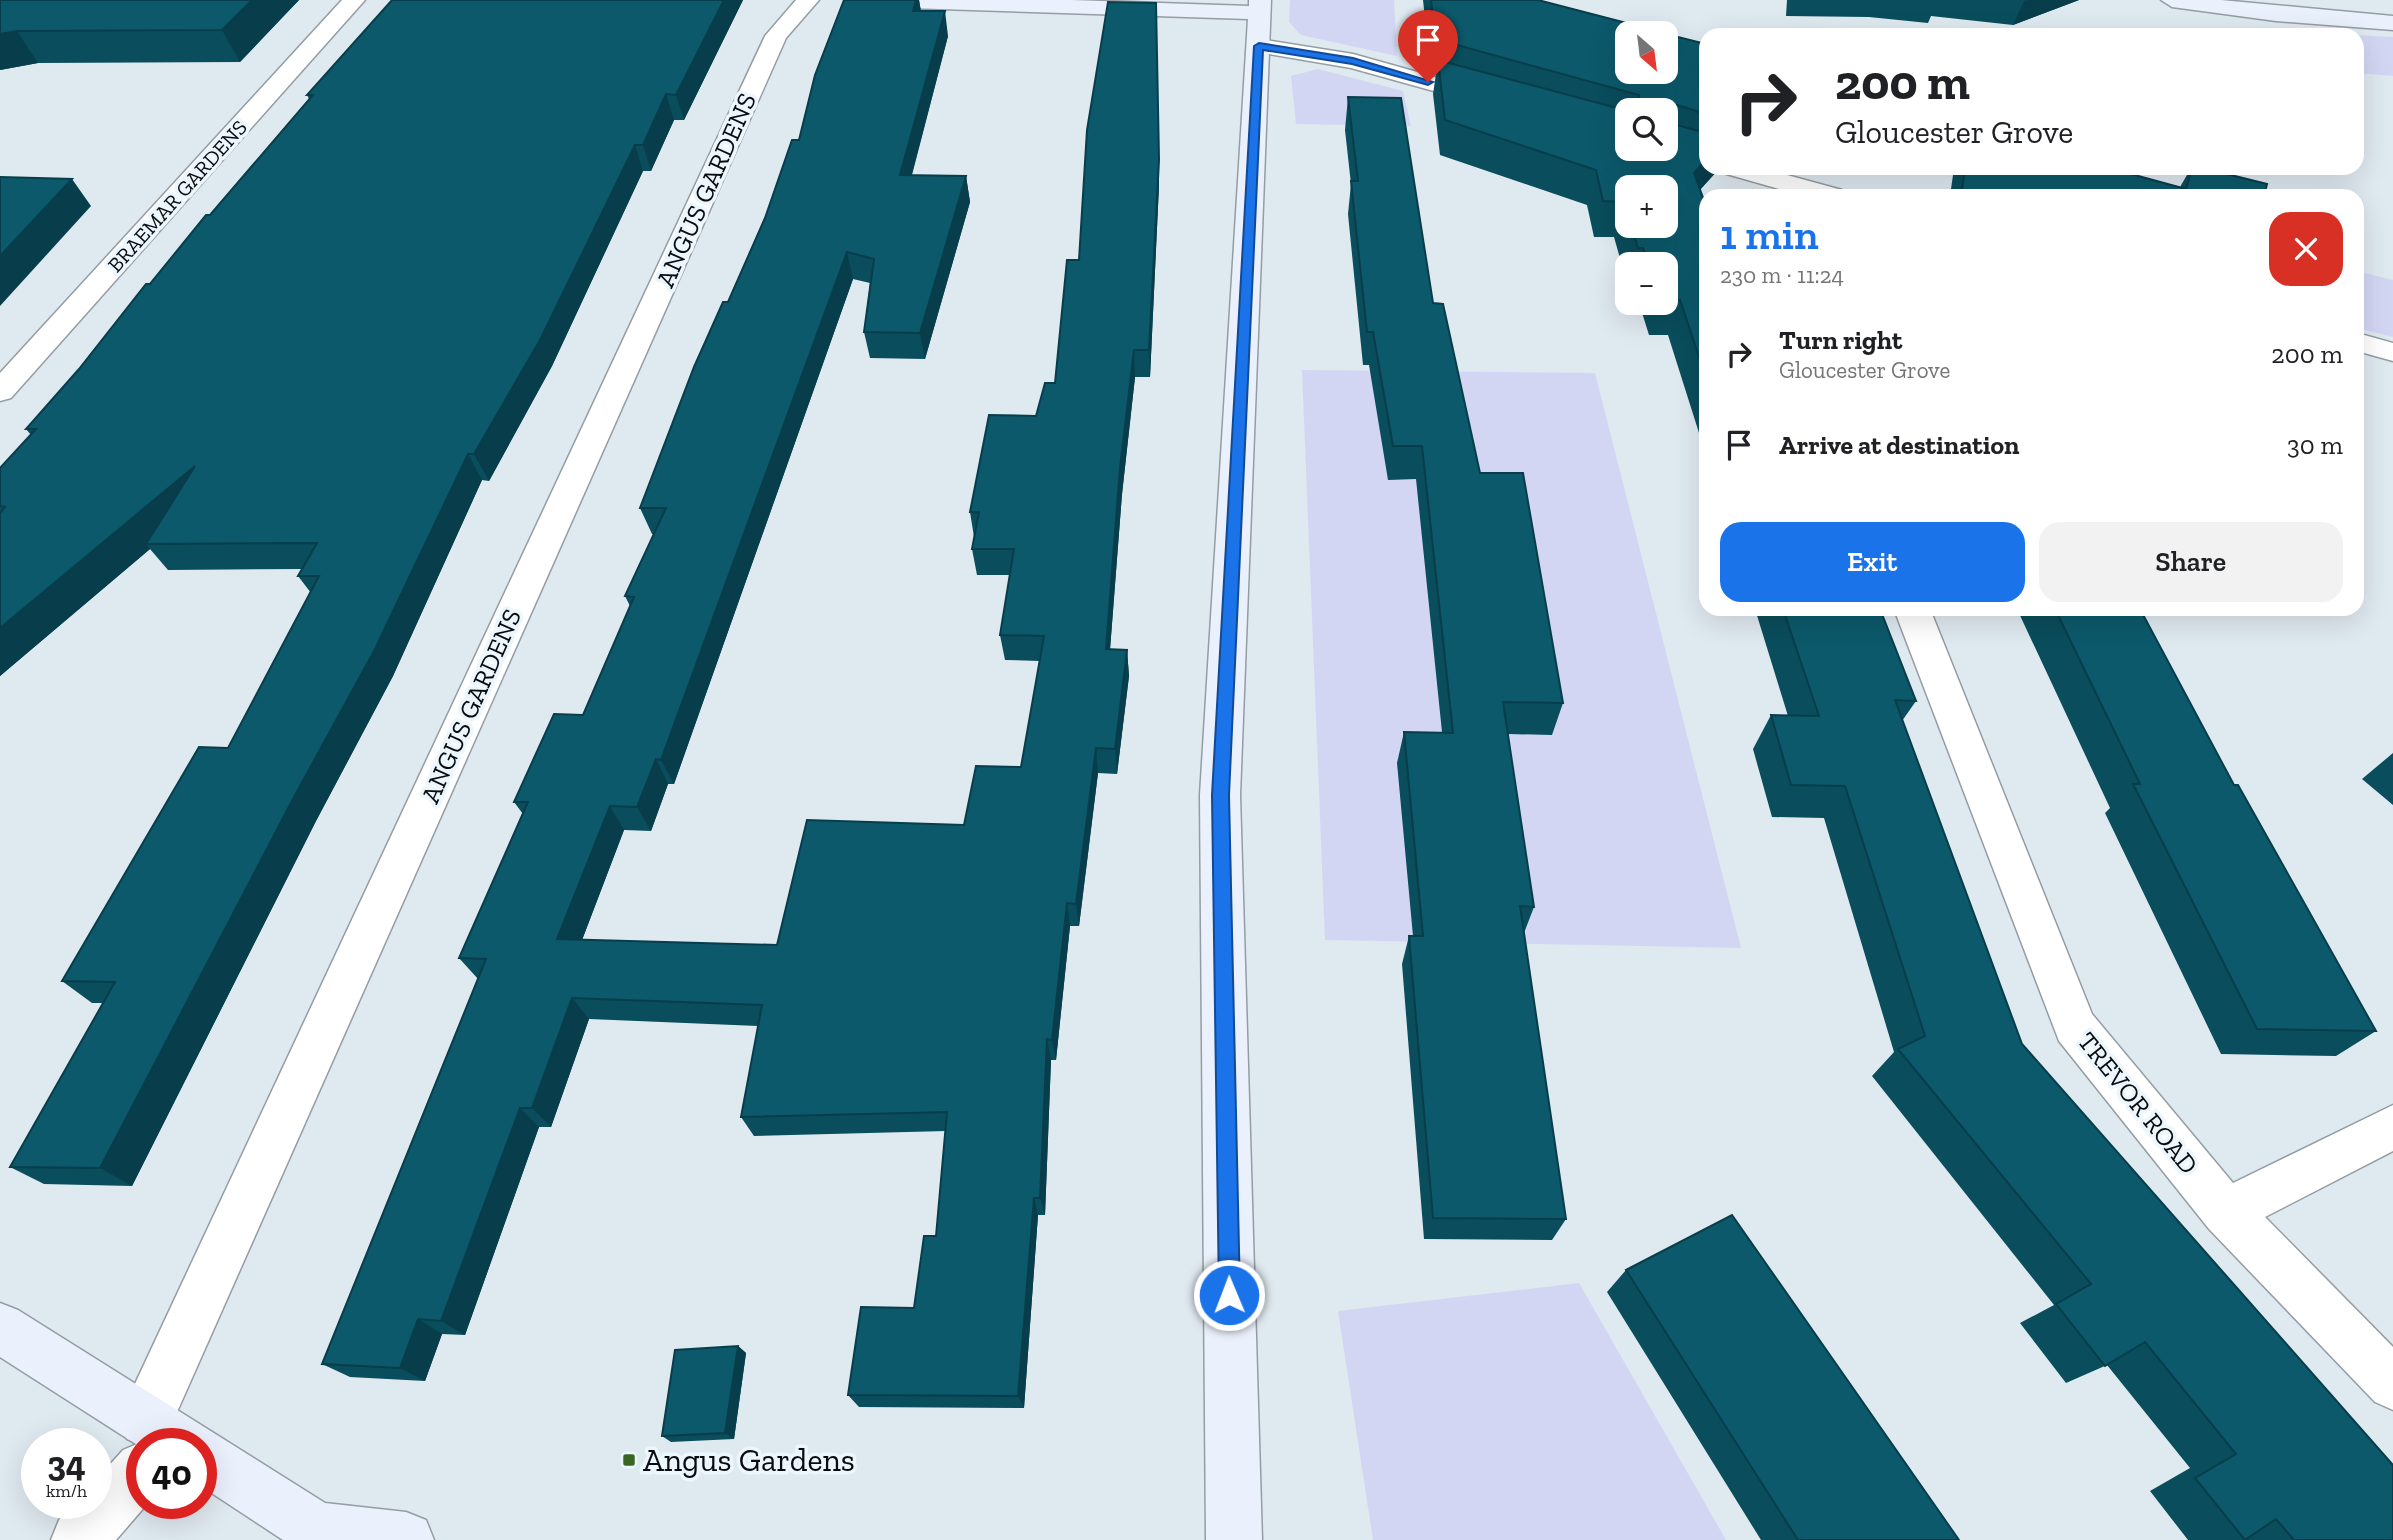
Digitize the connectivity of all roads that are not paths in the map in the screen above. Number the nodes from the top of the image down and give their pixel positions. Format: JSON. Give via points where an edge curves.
{"nodes":[{"id":1,"x":354,"y":0,"type":"edge"},
{"id":2,"x":808,"y":0,"type":"edge"},
{"id":3,"x":878,"y":0,"type":"edge"},
{"id":4,"x":2172,"y":0,"type":"edge"},
{"id":5,"x":1260,"y":20,"type":"edge"},
{"id":6,"x":2393,"y":23,"type":"edge"},
{"id":7,"x":1510,"y":105,"type":"edge"},
{"id":8,"x":1758,"y":175,"type":"edge"},
{"id":9,"x":1808,"y":189,"type":"edge"},
{"id":10,"x":2364,"y":344,"type":"edge"},
{"id":11,"x":2393,"y":352,"type":"edge"},
{"id":12,"x":0,"y":391,"type":"edge"},
{"id":13,"x":1915,"y":616,"type":"edge"},
{"id":14,"x":2393,"y":1127,"type":"edge"},
{"id":15,"x":2226,"y":1212,"type":"junction"},
{"id":16,"x":0,"y":1328,"type":"edge"},
{"id":17,"x":2393,"y":1384,"type":"edge"},
{"id":18,"x":145,"y":1428,"type":"edge"},
{"id":19,"x":175,"y":1428,"type":"edge"},
{"id":20,"x":217,"y":1472,"type":"edge"},
{"id":21,"x":126,"y":1489,"type":"edge"},
{"id":22,"x":79,"y":1540,"type":"edge"},
{"id":23,"x":406,"y":1540,"type":"edge"},
{"id":24,"x":1234,"y":1540,"type":"edge"}],
"edges":[{"from":1,"to":12,"type":"street","name":"BRAEMAR GARDENS"},
{"from":2,"to":19,"type":"street","name":"ANGUS GARDENS","via":[[776,36]]},
{"from":3,"to":5,"type":"street"},
{"from":4,"to":6,"type":"street","via":[[2276,15]]},
{"from":5,"to":7,"type":"street","via":[[1353,61]]},
{"from":5,"to":24,"type":"street","via":[[1220,795]]},
{"from":8,"to":9,"type":"street"},
{"from":10,"to":11,"type":"street"},
{"from":13,"to":15,"type":"street","name":"TREVOR ROAD","via":[[2075,1027]]},
{"from":14,"to":15,"type":"street"},
{"from":15,"to":17,"type":"street","name":"TREVOR ROAD"},
{"from":16,"to":18,"type":"street"},
{"from":20,"to":23,"type":"street","via":[[317,1530]]},
{"from":21,"to":22,"type":"street","name":"ANGUS GARDENS"}]}
